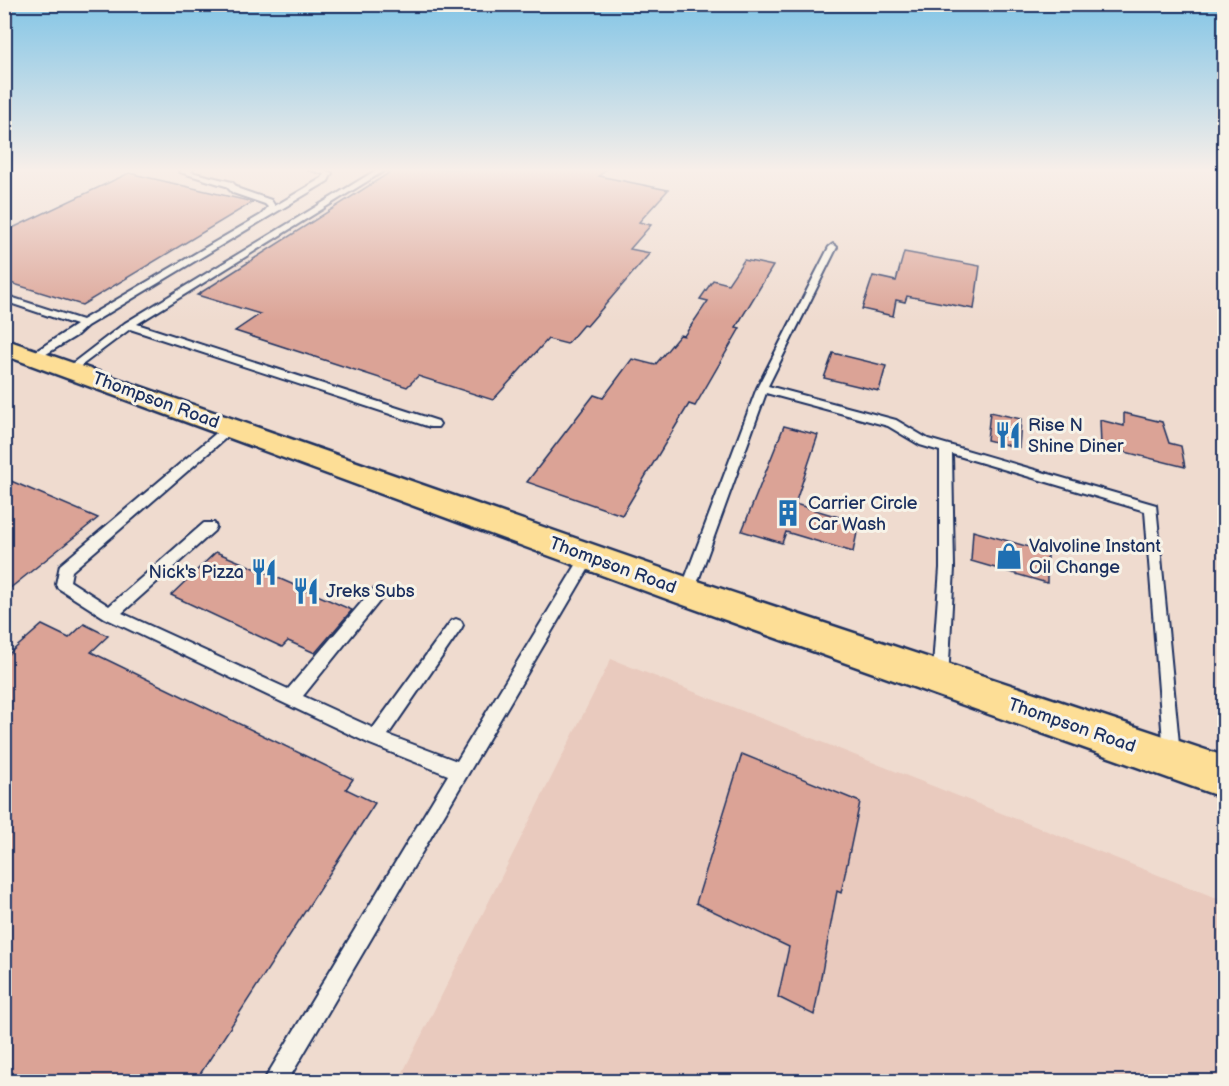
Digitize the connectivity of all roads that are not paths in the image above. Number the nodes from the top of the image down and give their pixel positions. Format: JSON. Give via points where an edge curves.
{"nodes":[{"id":1,"x":259,"y":220,"type":"edge"},
{"id":2,"x":301,"y":220,"type":"edge"},
{"id":3,"x":833,"y":247,"type":"dead end"},
{"id":4,"x":4,"y":298,"type":"edge"},
{"id":5,"x":83,"y":324,"type":"junction"},
{"id":6,"x":129,"y":325,"type":"junction"},
{"id":7,"x":4,"y":346,"type":"edge"},
{"id":8,"x":34,"y":357,"type":"junction"},
{"id":9,"x":70,"y":369,"type":"junction"},
{"id":10,"x":762,"y":388,"type":"junction"},
{"id":11,"x":434,"y":424,"type":"dead end"},
{"id":12,"x":231,"y":427,"type":"junction"},
{"id":13,"x":946,"y":448,"type":"junction"},
{"id":14,"x":209,"y":527,"type":"dead end"},
{"id":15,"x":589,"y":556,"type":"junction"},
{"id":16,"x":687,"y":592,"type":"junction"},
{"id":17,"x":377,"y":594,"type":"dead end"},
{"id":18,"x":110,"y":614,"type":"junction"},
{"id":19,"x":456,"y":625,"type":"dead end"},
{"id":20,"x":940,"y":681,"type":"junction"},
{"id":21,"x":291,"y":698,"type":"junction"},
{"id":22,"x":376,"y":738,"type":"junction"},
{"id":23,"x":1172,"y":759,"type":"junction"},
{"id":24,"x":460,"y":771,"type":"junction"},
{"id":25,"x":1224,"y":777,"type":"edge"},
{"id":26,"x":274,"y":1082,"type":"edge"}],
"edges":[{"from":1,"to":5,"type":"lane"},
{"from":2,"to":6,"type":"lane"},
{"from":3,"to":10,"type":"lane"},
{"from":4,"to":5,"type":"lane"},
{"from":5,"to":8,"type":"lane"},
{"from":6,"to":9,"type":"lane"},
{"from":6,"to":11,"type":"lane"},
{"from":7,"to":8,"type":"main road","name":"Thompson Road"},
{"from":8,"to":9,"type":"main road","name":"Thompson Road"},
{"from":9,"to":12,"type":"main road","name":"Thompson Road"},
{"from":10,"to":13,"type":"lane","via":[[892,423],[924,442]]},
{"from":10,"to":16,"type":"lane"},
{"from":12,"to":15,"type":"main road","name":"Thompson Road"},
{"from":12,"to":18,"type":"lane","via":[[65,569],[63,584]]},
{"from":13,"to":20,"type":"lane","via":[[947,568]]},
{"from":13,"to":23,"type":"lane","via":[[1151,508]]},
{"from":14,"to":18,"type":"lane"},
{"from":15,"to":16,"type":"main road","name":"Thompson Road"},
{"from":15,"to":24,"type":"lane"},
{"from":16,"to":20,"type":"main road","name":"Thompson Road"},
{"from":17,"to":21,"type":"lane"},
{"from":18,"to":21,"type":"lane"},
{"from":19,"to":22,"type":"lane"},
{"from":20,"to":23,"type":"main road","name":"Thompson Road"},
{"from":21,"to":22,"type":"lane"},
{"from":22,"to":24,"type":"lane"},
{"from":23,"to":25,"type":"main road","name":"Thompson Road"},
{"from":24,"to":26,"type":"lane"}]}
